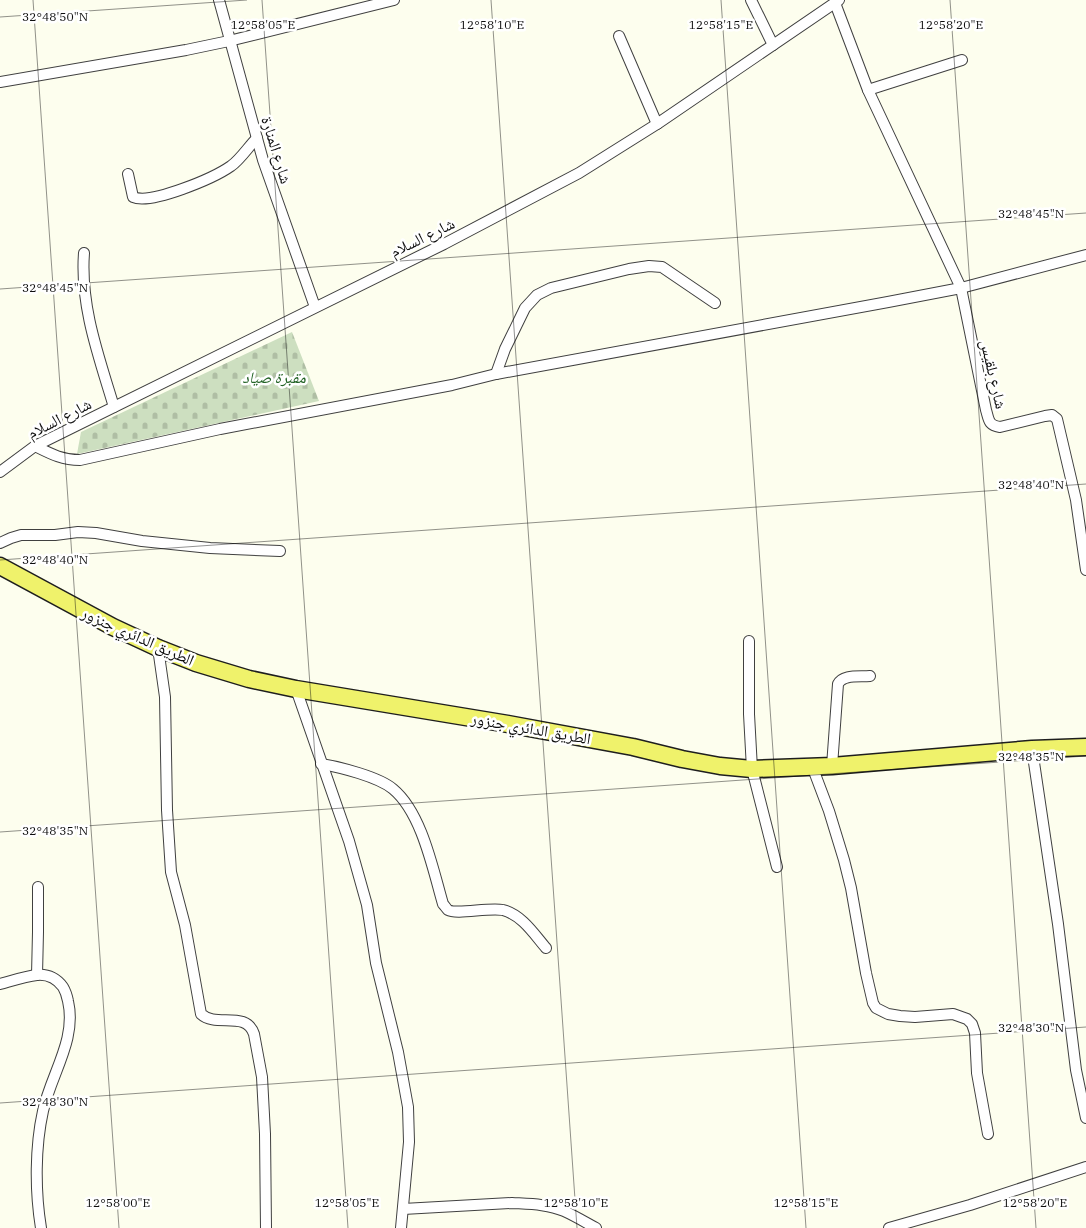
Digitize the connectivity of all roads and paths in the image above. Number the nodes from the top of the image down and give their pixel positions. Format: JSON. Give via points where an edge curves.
{"nodes":[{"id":1,"x":219,"y":0,"type":"edge"},
{"id":2,"x":394,"y":0,"type":"edge"},
{"id":3,"x":752,"y":0,"type":"edge"},
{"id":4,"x":837,"y":2,"type":"edge"},
{"id":5,"x":619,"y":36,"type":"dead end"},
{"id":6,"x":230,"y":41,"type":"junction"},
{"id":7,"x":773,"y":45,"type":"junction"},
{"id":8,"x":962,"y":60,"type":"dead end"},
{"id":9,"x":0,"y":82,"type":"edge"},
{"id":10,"x":868,"y":90,"type":"junction"},
{"id":11,"x":657,"y":124,"type":"junction"},
{"id":12,"x":257,"y":138,"type":"junction"},
{"id":13,"x":128,"y":174,"type":"dead end"},
{"id":14,"x":84,"y":254,"type":"dead end"},
{"id":15,"x":1086,"y":255,"type":"edge"},
{"id":16,"x":961,"y":288,"type":"junction"},
{"id":17,"x":715,"y":303,"type":"dead end"},
{"id":18,"x":315,"y":307,"type":"junction"},
{"id":19,"x":496,"y":374,"type":"junction"},
{"id":20,"x":114,"y":407,"type":"junction"},
{"id":21,"x":35,"y":446,"type":"junction"},
{"id":22,"x":0,"y":472,"type":"edge"},
{"id":23,"x":0,"y":543,"type":"edge"},
{"id":24,"x":280,"y":551,"type":"dead end"},
{"id":25,"x":0,"y":566,"type":"edge"},
{"id":26,"x":1086,"y":570,"type":"edge"},
{"id":27,"x":748,"y":641,"type":"dead end"},
{"id":28,"x":158,"y":648,"type":"junction"},
{"id":29,"x":870,"y":676,"type":"dead end"},
{"id":30,"x":296,"y":689,"type":"junction"},
{"id":31,"x":1086,"y":747,"type":"edge"},
{"id":32,"x":1032,"y":749,"type":"junction"},
{"id":33,"x":321,"y":764,"type":"junction"},
{"id":34,"x":812,"y":766,"type":"junction"},
{"id":35,"x":832,"y":766,"type":"junction"},
{"id":36,"x":752,"y":769,"type":"junction"},
{"id":37,"x":777,"y":866,"type":"dead end"},
{"id":38,"x":38,"y":887,"type":"dead end"},
{"id":39,"x":546,"y":948,"type":"dead end"},
{"id":40,"x":37,"y":975,"type":"junction"},
{"id":41,"x":0,"y":984,"type":"edge"},
{"id":42,"x":1086,"y":1118,"type":"edge"},
{"id":43,"x":988,"y":1134,"type":"dead end"},
{"id":44,"x":1086,"y":1168,"type":"edge"},
{"id":45,"x":403,"y":1209,"type":"junction"},
{"id":46,"x":40,"y":1228,"type":"edge"},
{"id":47,"x":266,"y":1228,"type":"edge"},
{"id":48,"x":401,"y":1228,"type":"edge"},
{"id":49,"x":596,"y":1228,"type":"edge"},
{"id":50,"x":889,"y":1228,"type":"edge"}],
"edges":[{"from":1,"to":6,"type":"street","name":"شارع المنارة"},
{"from":2,"to":6,"type":"street"},
{"from":3,"to":7,"type":"street"},
{"from":4,"to":7,"type":"street","name":"شارع السلام"},
{"from":4,"to":10,"type":"street"},
{"from":5,"to":11,"type":"street"},
{"from":6,"to":9,"type":"street"},
{"from":6,"to":12,"type":"street","name":"شارع المنارة"},
{"from":7,"to":11,"type":"street","name":"شارع السلام"},
{"from":8,"to":10,"type":"street"},
{"from":10,"to":16,"type":"street"},
{"from":11,"to":18,"type":"street","name":"شارع السلام","via":[[579,173]]},
{"from":12,"to":13,"type":"street","via":[[231,166],[203,181],[157,197],[133,196]]},
{"from":12,"to":18,"type":"street","name":"شارع المنارة"},
{"from":14,"to":20,"type":"street","via":[[82,272],[89,325]]},
{"from":15,"to":16,"type":"street"},
{"from":16,"to":19,"type":"street"},
{"from":16,"to":26,"type":"street","name":"شارع بلقيس","via":[[990,423],[1000,427],[1052,415],[1057,419],[1076,500]]},
{"from":17,"to":19,"type":"street","via":[[662,267],[629,269],[551,288],[537,295],[525,308]]},
{"from":18,"to":20,"type":"street","name":"شارع السلام"},
{"from":19,"to":21,"type":"street","via":[[80,460],[58,457]]},
{"from":20,"to":21,"type":"street","name":"شارع السلام"},
{"from":21,"to":22,"type":"street","name":"شارع السلام"},
{"from":23,"to":24,"type":"street","via":[[21,535],[78,532],[200,547]]},
{"from":25,"to":28,"type":"main road","name":"الطريق الدائري جنزور"},
{"from":27,"to":36,"type":"street"},
{"from":28,"to":30,"type":"main road","name":"الطريق الدائري جنزور","via":[[249,679]]},
{"from":28,"to":47,"type":"street","via":[[165,697],[170,872],[201,1014],[209,1019],[248,1024],[254,1034],[262,1077]]},
{"from":29,"to":35,"type":"street","via":[[844,678],[838,684]]},
{"from":30,"to":33,"type":"street"},
{"from":30,"to":36,"type":"main road","name":"الطريق الدائري جنزور","via":[[623,745],[720,766]]},
{"from":31,"to":32,"type":"main road","name":"الطريق الدائري جنزور"},
{"from":32,"to":35,"type":"main road","name":"الطريق الدائري جنزور"},
{"from":32,"to":42,"type":"street","via":[[1076,1070]]},
{"from":33,"to":39,"type":"street","via":[[341,767],[376,780],[401,797],[412,810],[446,908],[454,912],[504,910],[524,922]]},
{"from":33,"to":45,"type":"street","via":[[349,841],[367,905],[376,963],[408,1107],[409,1142]]},
{"from":34,"to":35,"type":"main road","name":"الطريق الدائري جنزور"},
{"from":34,"to":36,"type":"main road","name":"الطريق الدائري جنزور"},
{"from":34,"to":43,"type":"street","via":[[844,860],[873,1003],[888,1014],[915,1017],[953,1014],[972,1024]]},
{"from":36,"to":37,"type":"street"},
{"from":38,"to":40,"type":"street"},
{"from":40,"to":41,"type":"street"},
{"from":40,"to":46,"type":"street","via":[[58,981],[66,992],[71,1014],[67,1044],[45,1102],[39,1136]]},
{"from":44,"to":50,"type":"street","via":[[970,1206]]},
{"from":45,"to":48,"type":"street"},
{"from":45,"to":49,"type":"street","via":[[528,1204],[563,1210]]}]}
